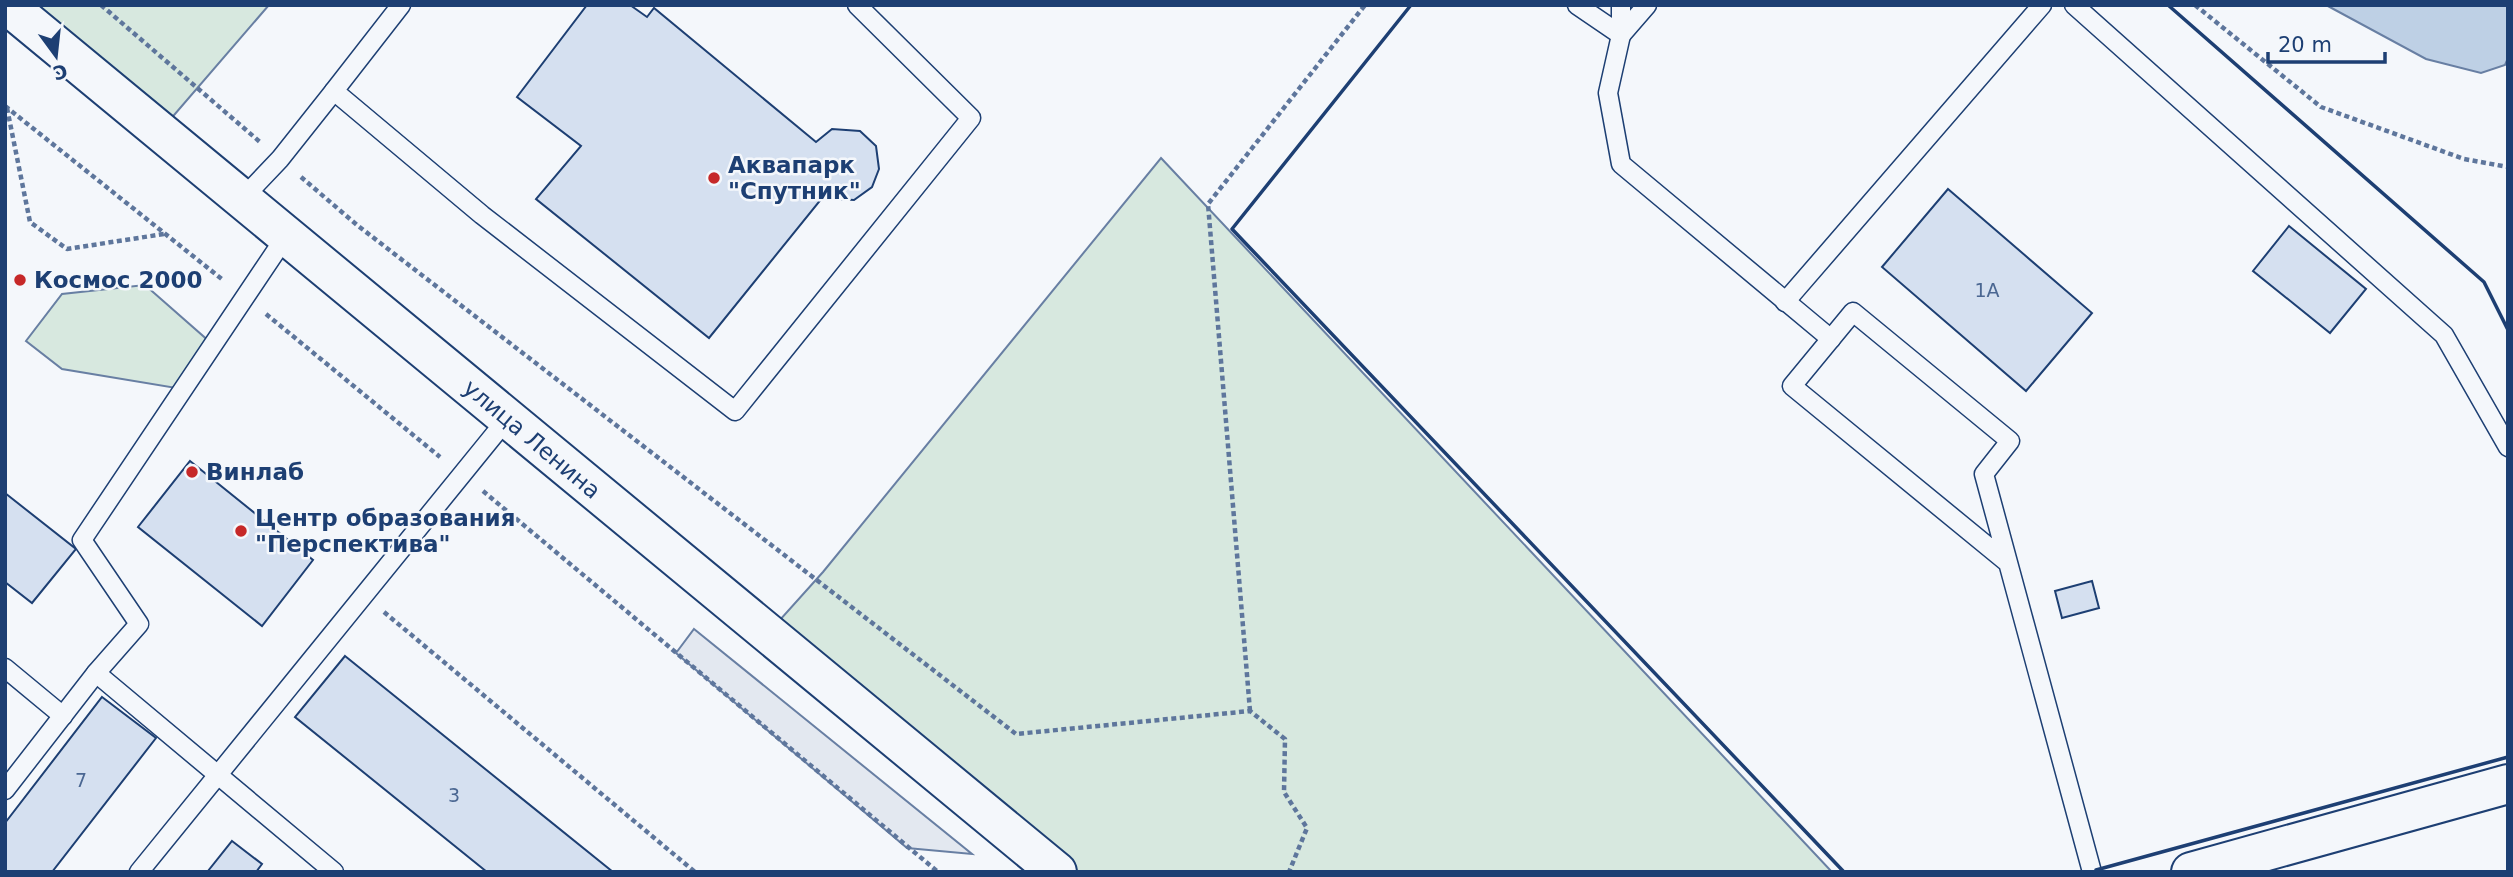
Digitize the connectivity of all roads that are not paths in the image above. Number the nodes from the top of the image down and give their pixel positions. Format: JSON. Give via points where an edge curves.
{"nodes":[{"id":1,"x":7,"y":5,"type":"edge"},
{"id":2,"x":401,"y":5,"type":"edge"},
{"id":3,"x":857,"y":5,"type":"edge"},
{"id":4,"x":1577,"y":5,"type":"edge"},
{"id":5,"x":1620,"y":5,"type":"edge"},
{"id":6,"x":1647,"y":5,"type":"edge"},
{"id":7,"x":2042,"y":5,"type":"edge"},
{"id":8,"x":2074,"y":5,"type":"edge"},
{"id":9,"x":1621,"y":35,"type":"junction"},
{"id":10,"x":334,"y":90,"type":"junction"},
{"id":11,"x":242,"y":199,"type":"junction"},
{"id":12,"x":286,"y":236,"type":"junction"},
{"id":13,"x":1786,"y":302,"type":"junction"},
{"id":14,"x":1831,"y":339,"type":"junction"},
{"id":15,"x":507,"y":419,"type":"junction"},
{"id":16,"x":2508,"y":447,"type":"edge"},
{"id":17,"x":2008,"y":563,"type":"junction"},
{"id":18,"x":5,"y":668,"type":"edge"},
{"id":19,"x":96,"y":673,"type":"junction"},
{"id":20,"x":64,"y":716,"type":"junction"},
{"id":21,"x":216,"y":772,"type":"junction"},
{"id":22,"x":2508,"y":784,"type":"edge"},
{"id":23,"x":5,"y":790,"type":"edge"},
{"id":24,"x":139,"y":872,"type":"edge"},
{"id":25,"x":334,"y":872,"type":"edge"},
{"id":26,"x":1057,"y":872,"type":"edge"},
{"id":27,"x":2092,"y":872,"type":"edge"},
{"id":28,"x":2191,"y":872,"type":"edge"}],
"edges":[{"from":1,"to":11,"type":"street","name":"улица Ленина"},
{"from":2,"to":10,"type":"lane"},
{"from":3,"to":10,"type":"lane","via":[[971,118],[735,411],[482,215]]},
{"from":4,"to":9,"type":"lane"},
{"from":5,"to":9,"type":"lane"},
{"from":6,"to":9,"type":"lane"},
{"from":7,"to":13,"type":"lane"},
{"from":8,"to":16,"type":"lane","via":[[2444,335]]},
{"from":9,"to":13,"type":"lane","via":[[1608,93],[1621,164]]},
{"from":10,"to":11,"type":"lane"},
{"from":11,"to":12,"type":"street","name":"улица Ленина"},
{"from":12,"to":15,"type":"street","name":"улица Ленина"},
{"from":12,"to":19,"type":"lane","via":[[82,540],[139,624]]},
{"from":13,"to":14,"type":"lane"},
{"from":14,"to":17,"type":"lane","via":[[1792,386]]},
{"from":14,"to":17,"type":"lane","via":[[1853,312],[2010,441],[1984,474]]},
{"from":15,"to":21,"type":"lane"},
{"from":15,"to":26,"type":"street","name":"улица Ленина"},
{"from":17,"to":27,"type":"lane"},
{"from":18,"to":20,"type":"lane"},
{"from":19,"to":20,"type":"lane"},
{"from":19,"to":21,"type":"lane"},
{"from":20,"to":23,"type":"lane"},
{"from":21,"to":24,"type":"lane"},
{"from":21,"to":25,"type":"lane"},
{"from":22,"to":28,"type":"street"}]}
